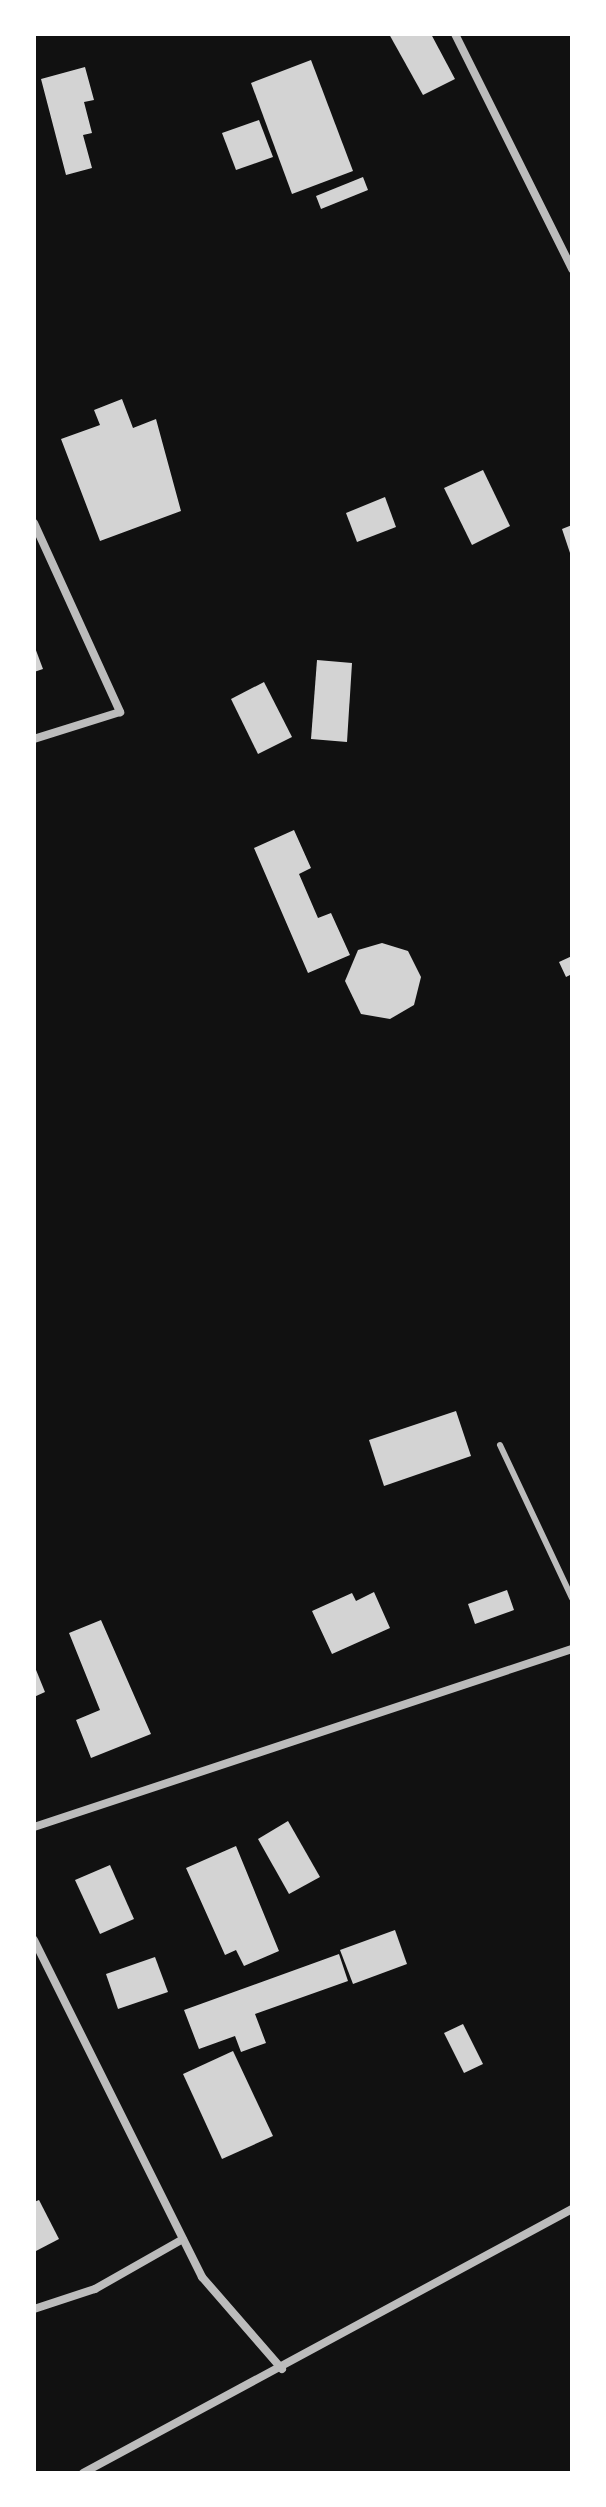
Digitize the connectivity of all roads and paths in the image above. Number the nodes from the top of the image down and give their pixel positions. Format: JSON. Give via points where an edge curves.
{"nodes":[{"id":1,"x":455,"y":34,"type":"edge"},
{"id":2,"x":572,"y":269,"type":"edge"},
{"id":3,"x":34,"y":523,"type":"edge"},
{"id":4,"x":34,"y":739,"type":"edge"},
{"id":5,"x":500,"y":1445,"type":"dead end"},
{"id":6,"x":572,"y":1598,"type":"edge"},
{"id":7,"x":572,"y":1649,"type":"edge"},
{"id":8,"x":34,"y":1827,"type":"edge"},
{"id":9,"x":34,"y":1940,"type":"edge"},
{"id":10,"x":572,"y":2209,"type":"edge"},
{"id":11,"x":183,"y":2239,"type":"junction"},
{"id":12,"x":34,"y":2309,"type":"edge"},
{"id":13,"x":282,"y":2369,"type":"junction"},
{"id":14,"x":83,"y":2473,"type":"edge"}],
"edges":[{"from":1,"to":2,"type":"street"},
{"from":3,"to":4,"type":"street","via":[[120,712]]},
{"from":5,"to":6,"type":"lane"},
{"from":7,"to":8,"type":"street"},
{"from":9,"to":11,"type":"street"},
{"from":10,"to":13,"type":"street"},
{"from":11,"to":12,"type":"street","via":[[95,2289]]},
{"from":11,"to":13,"type":"street","via":[[202,2277]]},
{"from":13,"to":14,"type":"street"}]}
